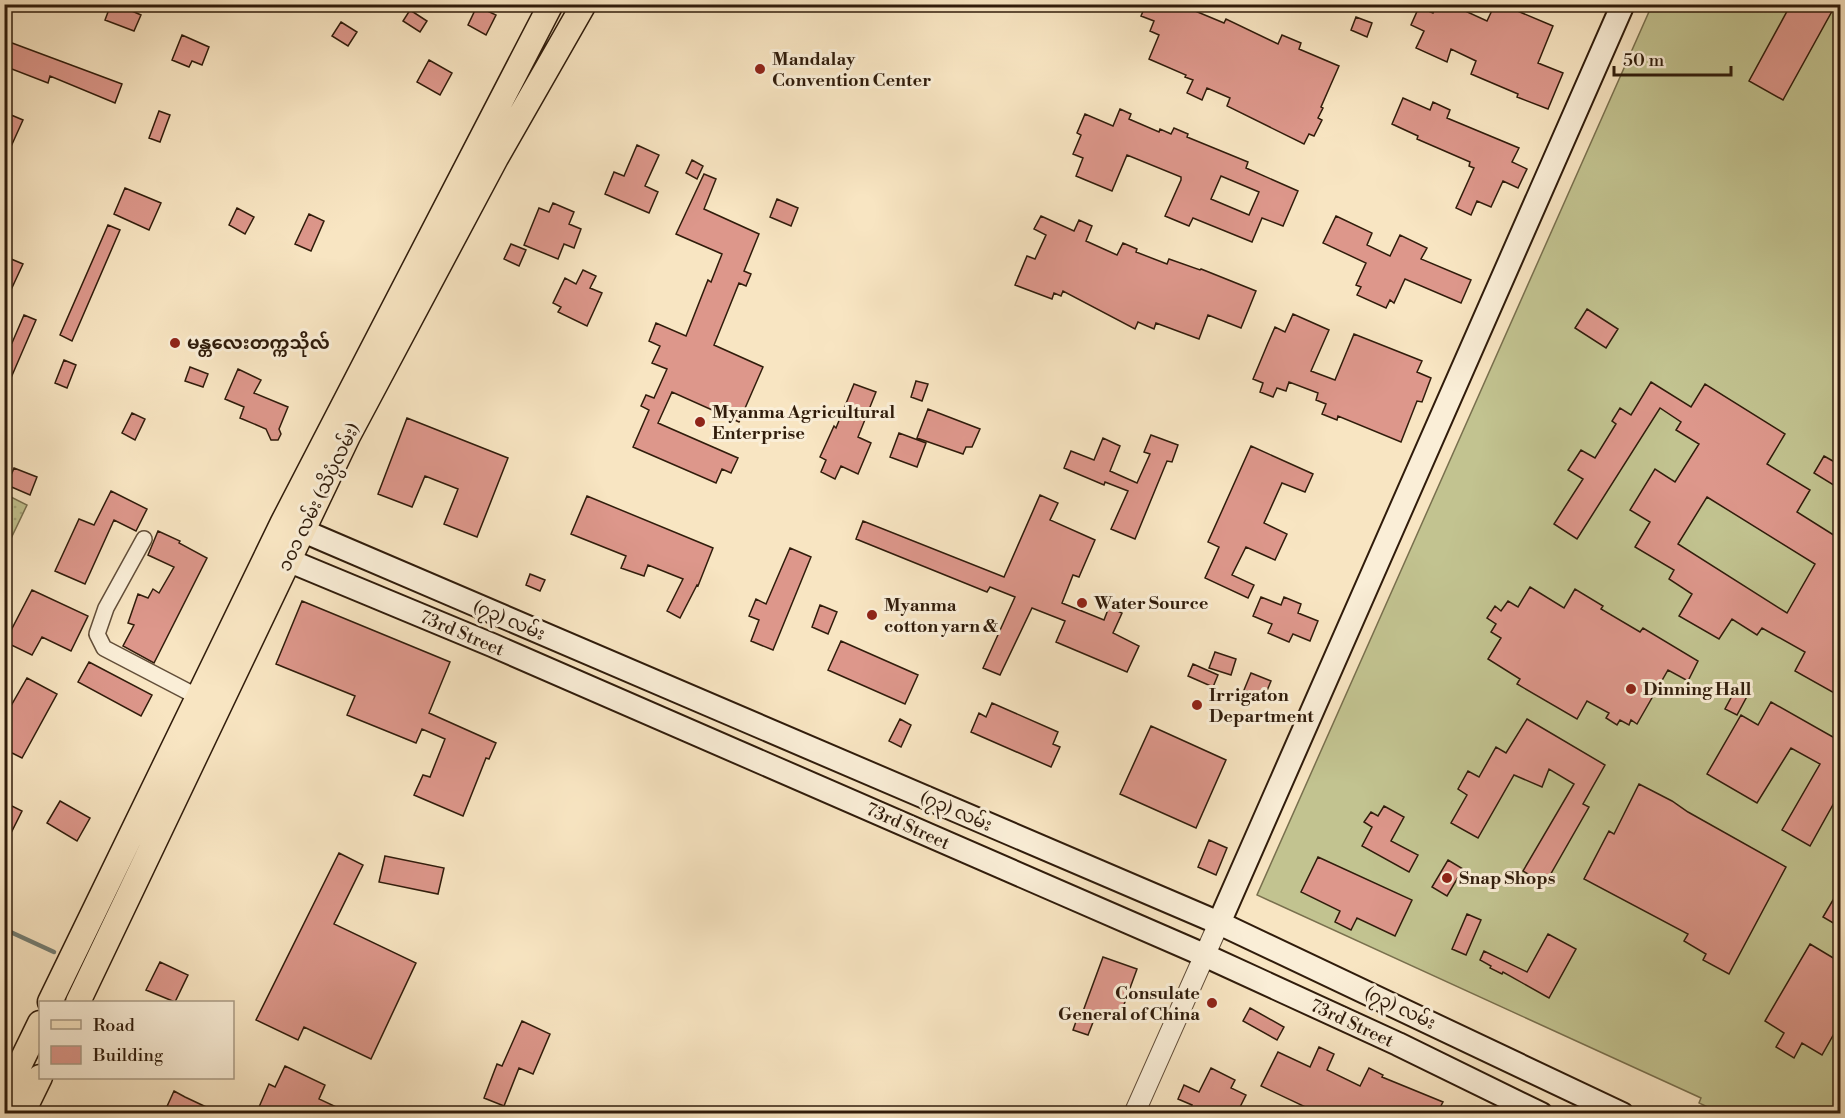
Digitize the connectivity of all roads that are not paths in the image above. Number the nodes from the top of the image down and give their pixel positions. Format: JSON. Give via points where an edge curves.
{"nodes":[{"id":1,"x":551,"y":4,"type":"edge"},
{"id":2,"x":584,"y":4,"type":"edge"},
{"id":3,"x":1623,"y":4,"type":"edge"},
{"id":4,"x":486,"y":153,"type":"junction"},
{"id":5,"x":293,"y":526,"type":"junction"},
{"id":6,"x":144,"y":539,"type":"dead end"},
{"id":7,"x":279,"y":556,"type":"junction"},
{"id":8,"x":198,"y":697,"type":"junction"},
{"id":9,"x":1219,"y":923,"type":"junction"},
{"id":10,"x":1204,"y":955,"type":"junction"},
{"id":11,"x":50,"y":1001,"type":"edge"},
{"id":12,"x":78,"y":1001,"type":"edge"},
{"id":13,"x":1413,"y":1014,"type":"junction"},
{"id":14,"x":39,"y":1025,"type":"edge"},
{"id":15,"x":1398,"y":1044,"type":"junction"},
{"id":16,"x":39,"y":1079,"type":"edge"},
{"id":17,"x":4,"y":1097,"type":"edge"},
{"id":18,"x":22,"y":1113,"type":"edge"},
{"id":19,"x":1134,"y":1113,"type":"edge"},
{"id":20,"x":1541,"y":1113,"type":"edge"},
{"id":21,"x":1622,"y":1113,"type":"edge"}],
"edges":[{"from":1,"to":4,"type":"main road","name":"၁၀၁ လမ်း (သိပ္ပံလမ်း)"},
{"from":2,"to":4,"type":"main road","name":"၁၀၁ လမ်း (သိပ္ပံလမ်း)"},
{"from":3,"to":9,"type":"main road"},
{"from":4,"to":5,"type":"main road","name":"၁၀၁ လမ်း (သိပ္ပံလမ်း)"},
{"from":5,"to":7,"type":"main road","name":"၁၀၁ လမ်း (သိပ္ပံလမ်း)"},
{"from":5,"to":9,"type":"main road","name":"(၇၃) လမ်း"},
{"from":6,"to":8,"type":"street","via":[[106,608],[97,634],[104,648]]},
{"from":7,"to":8,"type":"main road","name":"၁၀၁ လမ်း (သိပ္ပံလမ်း)"},
{"from":7,"to":10,"type":"main road","name":"73rd Street"},
{"from":7,"to":12,"type":"main road","name":"၁၀၁ လမ်း (သိပ္ပံလမ်း)"},
{"from":8,"to":11,"type":"main road","name":"၁၀၁ လမ်း (သိပ္ပံလမ်း)"},
{"from":9,"to":10,"type":"street"},
{"from":9,"to":13,"type":"main road","name":"(၇၃) လမ်း"},
{"from":10,"to":15,"type":"main road","name":"73rd Street"},
{"from":10,"to":19,"type":"street"},
{"from":13,"to":15,"type":"main road"},
{"from":13,"to":21,"type":"main road","name":"(၇၃) လမ်း"},
{"from":14,"to":17,"type":"main road"},
{"from":15,"to":20,"type":"main road","name":"73rd Street"},
{"from":16,"to":18,"type":"main road"}]}
